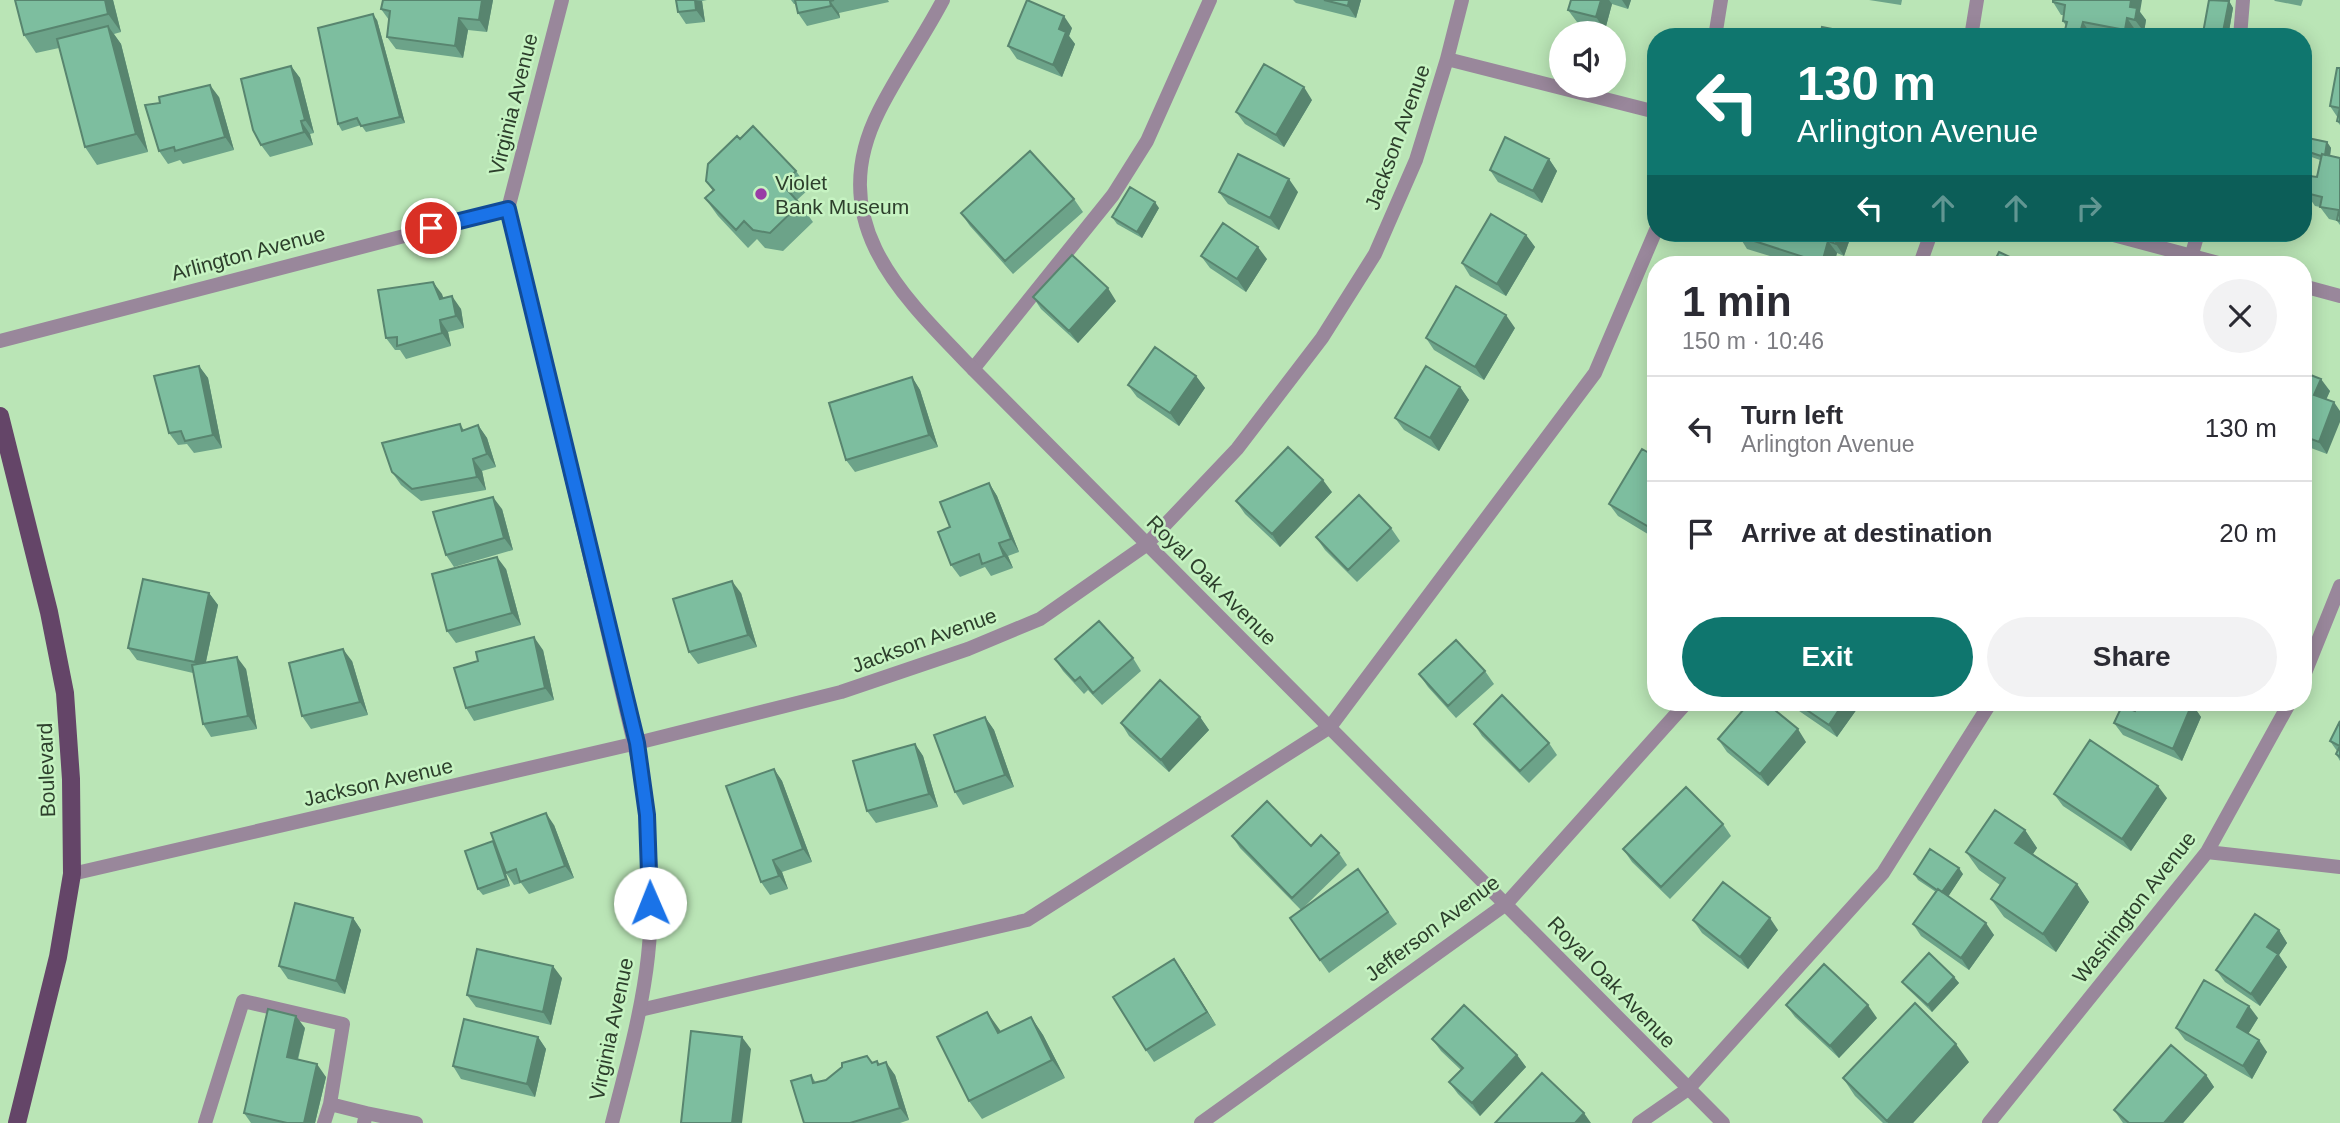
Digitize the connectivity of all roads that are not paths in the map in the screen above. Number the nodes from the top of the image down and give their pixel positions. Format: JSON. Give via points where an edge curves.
{"nodes":[{"id":1,"x":562,"y":0,"type":"edge"},
{"id":2,"x":943,"y":0,"type":"edge"},
{"id":3,"x":1210,"y":0,"type":"edge"},
{"id":4,"x":1462,"y":0,"type":"edge"},
{"id":5,"x":1721,"y":0,"type":"edge"},
{"id":6,"x":1977,"y":0,"type":"edge"},
{"id":7,"x":2243,"y":0,"type":"edge"},
{"id":8,"x":1716,"y":28,"type":"edge"},
{"id":9,"x":1972,"y":28,"type":"edge"},
{"id":10,"x":2241,"y":28,"type":"edge"},
{"id":11,"x":1447,"y":59,"type":"junction"},
{"id":12,"x":1647,"y":110,"type":"edge"},
{"id":13,"x":508,"y":209,"type":"junction"},
{"id":14,"x":1651,"y":242,"type":"edge"},
{"id":15,"x":2134,"y":242,"type":"edge"},
{"id":16,"x":2178,"y":256,"type":"edge"},
{"id":17,"x":2312,"y":288,"type":"edge"},
{"id":18,"x":2340,"y":296,"type":"edge"},
{"id":19,"x":0,"y":341,"type":"edge"},
{"id":20,"x":973,"y":369,"type":"junction"},
{"id":21,"x":0,"y":416,"type":"edge"},
{"id":22,"x":1146,"y":545,"type":"junction"},
{"id":23,"x":2340,"y":586,"type":"edge"},
{"id":24,"x":2312,"y":656,"type":"edge"},
{"id":25,"x":1678,"y":711,"type":"edge"},
{"id":26,"x":1985,"y":711,"type":"edge"},
{"id":27,"x":2285,"y":711,"type":"edge"},
{"id":28,"x":1330,"y":727,"type":"junction"},
{"id":29,"x":637,"y":743,"type":"junction"},
{"id":30,"x":2207,"y":852,"type":"junction"},
{"id":31,"x":2340,"y":867,"type":"edge"},
{"id":32,"x":72,"y":874,"type":"junction"},
{"id":33,"x":1506,"y":904,"type":"junction"},
{"id":34,"x":640,"y":1010,"type":"junction"},
{"id":35,"x":1688,"y":1088,"type":"junction"},
{"id":36,"x":330,"y":1104,"type":"junction"},
{"id":37,"x":365,"y":1118,"type":"edge"},
{"id":38,"x":17,"y":1123,"type":"edge"},
{"id":39,"x":205,"y":1123,"type":"edge"},
{"id":40,"x":324,"y":1123,"type":"edge"},
{"id":41,"x":415,"y":1123,"type":"edge"},
{"id":42,"x":612,"y":1123,"type":"edge"},
{"id":43,"x":1200,"y":1123,"type":"edge"},
{"id":44,"x":1639,"y":1123,"type":"edge"},
{"id":45,"x":1723,"y":1123,"type":"edge"},
{"id":46,"x":1989,"y":1123,"type":"edge"}],
"edges":[{"from":1,"to":13,"type":"street","name":"Virginia Avenue"},
{"from":2,"to":20,"type":"street","name":"Royal Oak Avenue","via":[[879,111],[859,183],[865,224],[884,270]]},
{"from":3,"to":20,"type":"street","via":[[1147,141],[1113,195]]},
{"from":4,"to":11,"type":"street","name":"Jackson Avenue"},
{"from":5,"to":8,"type":"street"},
{"from":6,"to":9,"type":"street"},
{"from":7,"to":10,"type":"street"},
{"from":11,"to":12,"type":"street"},
{"from":11,"to":22,"type":"street","name":"Jackson Avenue","via":[[1416,160],[1375,254],[1322,338],[1237,449]]},
{"from":13,"to":19,"type":"street","name":"Arlington Avenue"},
{"from":13,"to":29,"type":"street","name":"Virginia Avenue"},
{"from":14,"to":28,"type":"street","via":[[1595,373]]},
{"from":15,"to":16,"type":"street"},
{"from":17,"to":18,"type":"street"},
{"from":20,"to":22,"type":"street","name":"Royal Oak Avenue"},
{"from":21,"to":32,"type":"main road","name":"Boulevard","via":[[65,693]]},
{"from":22,"to":28,"type":"street","name":"Royal Oak Avenue"},
{"from":22,"to":29,"type":"street","name":"Jackson Avenue","via":[[1040,619],[968,649],[841,692]]},
{"from":23,"to":24,"type":"street"},
{"from":25,"to":33,"type":"street","name":"Jefferson Avenue"},
{"from":26,"to":35,"type":"street","via":[[1883,873]]},
{"from":27,"to":30,"type":"street","name":"Washington Avenue"},
{"from":28,"to":33,"type":"street","name":"Royal Oak Avenue"},
{"from":28,"to":34,"type":"street","via":[[1027,920]]},
{"from":29,"to":32,"type":"street","name":"Jackson Avenue"},
{"from":29,"to":34,"type":"street","name":"Virginia Avenue","via":[[650,878],[648,954]]},
{"from":30,"to":31,"type":"street"},
{"from":30,"to":46,"type":"street","name":"Washington Avenue"},
{"from":32,"to":38,"type":"main road","name":"Boulevard","via":[[58,957]]},
{"from":33,"to":35,"type":"street","name":"Royal Oak Avenue"},
{"from":33,"to":43,"type":"street","name":"Jefferson Avenue"},
{"from":34,"to":42,"type":"street","name":"Virginia Avenue"},
{"from":35,"to":44,"type":"street"},
{"from":35,"to":45,"type":"street","name":"Royal Oak Avenue"},
{"from":36,"to":37,"type":"street"},
{"from":36,"to":39,"type":"street","via":[[343,1024],[243,1001]]},
{"from":36,"to":40,"type":"street"},
{"from":37,"to":41,"type":"street"}]}
